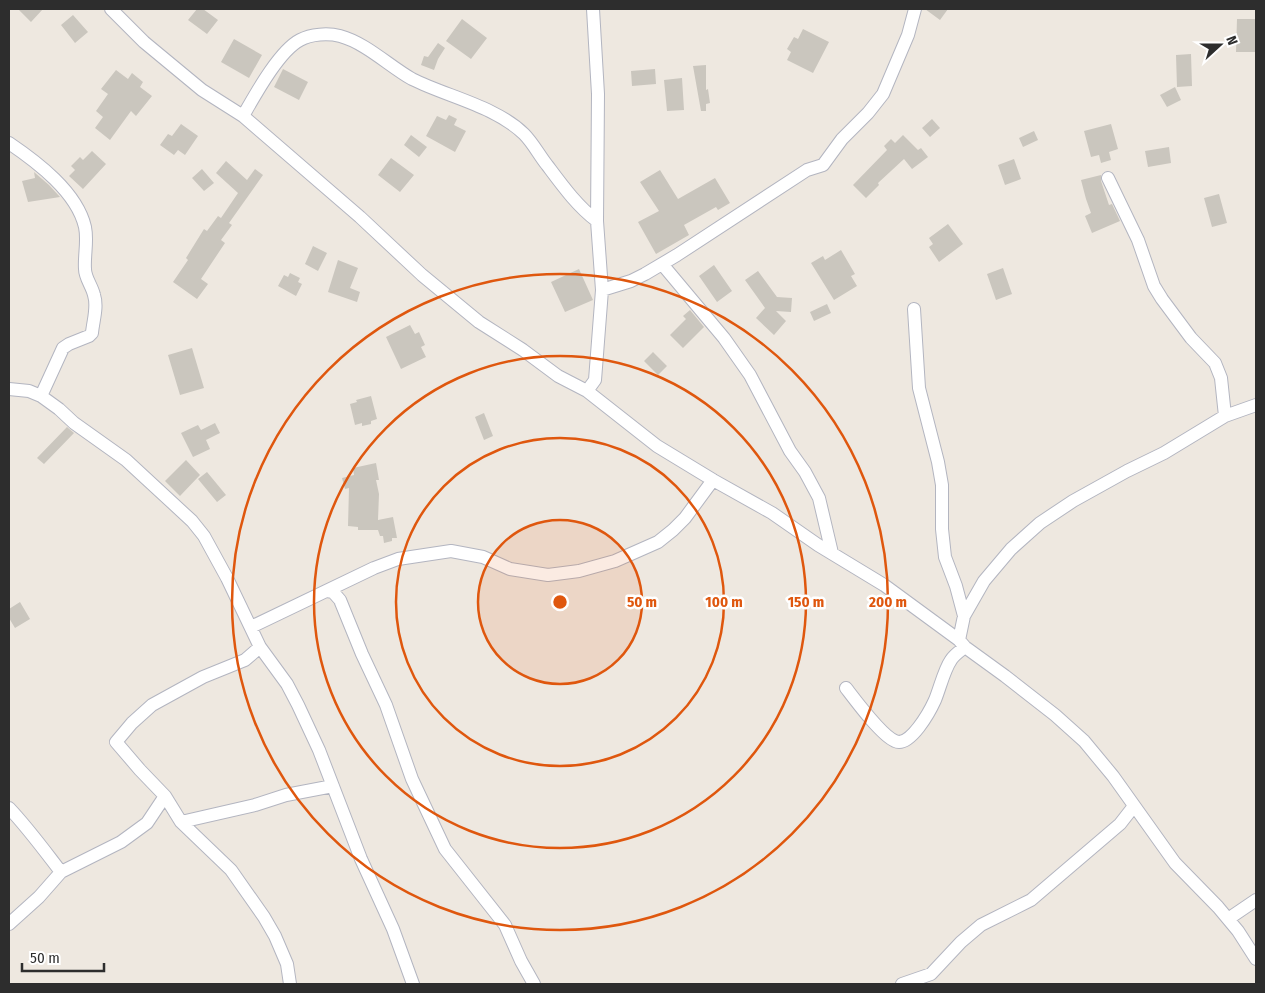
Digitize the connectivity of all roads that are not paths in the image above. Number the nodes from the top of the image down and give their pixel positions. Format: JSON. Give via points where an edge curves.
{"nodes":[{"id":1,"x":111,"y":9,"type":"edge"},
{"id":2,"x":593,"y":9,"type":"edge"},
{"id":3,"x":914,"y":9,"type":"edge"},
{"id":4,"x":243,"y":116,"type":"junction"},
{"id":5,"x":9,"y":143,"type":"edge"},
{"id":6,"x":1108,"y":178,"type":"dead end"},
{"id":7,"x":598,"y":221,"type":"junction"},
{"id":8,"x":662,"y":264,"type":"junction"},
{"id":9,"x":602,"y":290,"type":"junction"},
{"id":10,"x":914,"y":310,"type":"dead end"},
{"id":11,"x":9,"y":389,"type":"edge"},
{"id":12,"x":587,"y":391,"type":"junction"},
{"id":13,"x":41,"y":396,"type":"junction"},
{"id":14,"x":1256,"y":404,"type":"edge"},
{"id":15,"x":1225,"y":416,"type":"junction"},
{"id":16,"x":712,"y":480,"type":"junction"},
{"id":17,"x":832,"y":553,"type":"junction"},
{"id":18,"x":327,"y":591,"type":"junction"},
{"id":19,"x":964,"y":616,"type":"junction"},
{"id":20,"x":251,"y":627,"type":"junction"},
{"id":21,"x":962,"y":644,"type":"junction"},
{"id":22,"x":260,"y":647,"type":"junction"},
{"id":23,"x":846,"y":688,"type":"dead end"},
{"id":24,"x":332,"y":786,"type":"junction"},
{"id":25,"x":165,"y":796,"type":"junction"},
{"id":26,"x":1134,"y":806,"type":"junction"},
{"id":27,"x":9,"y":808,"type":"edge"},
{"id":28,"x":181,"y":822,"type":"junction"},
{"id":29,"x":61,"y":872,"type":"junction"},
{"id":30,"x":1256,"y":900,"type":"edge"},
{"id":31,"x":1228,"y":919,"type":"junction"},
{"id":32,"x":9,"y":924,"type":"edge"},
{"id":33,"x":1256,"y":959,"type":"edge"},
{"id":34,"x":290,"y":984,"type":"edge"},
{"id":35,"x":412,"y":984,"type":"edge"},
{"id":36,"x":534,"y":984,"type":"edge"},
{"id":37,"x":902,"y":984,"type":"edge"}],
"edges":[{"from":1,"to":4,"type":"street","via":[[144,42],[202,90]]},
{"from":2,"to":7,"type":"street","via":[[598,94]]},
{"from":3,"to":8,"type":"street","via":[[908,35],[883,94],[822,165],[807,170]]},
{"from":4,"to":7,"type":"street","via":[[290,47],[315,36],[341,36],[414,79],[511,124],[524,134],[585,211]]},
{"from":4,"to":12,"type":"street","via":[[478,322],[558,376]]},
{"from":5,"to":13,"type":"street","via":[[49,175],[80,211],[87,243],[85,272],[95,297],[92,333],[64,348]]},
{"from":6,"to":15,"type":"street","via":[[1162,300],[1215,363],[1221,378]]},
{"from":7,"to":9,"type":"street"},
{"from":8,"to":9,"type":"street","via":[[631,281]]},
{"from":8,"to":17,"type":"street","via":[[724,338],[750,375],[819,498]]},
{"from":9,"to":12,"type":"street","via":[[595,380]]},
{"from":10,"to":19,"type":"street","via":[[919,388],[942,485],[945,556]]},
{"from":11,"to":13,"type":"street"},
{"from":12,"to":16,"type":"street","via":[[657,446]]},
{"from":13,"to":20,"type":"street","via":[[126,460],[192,521],[204,536]]},
{"from":14,"to":15,"type":"street"},
{"from":15,"to":19,"type":"street","via":[[1164,453],[1073,501],[1040,523],[1011,549],[984,581]]},
{"from":16,"to":17,"type":"street","via":[[772,513]]},
{"from":16,"to":18,"type":"street","via":[[685,518],[658,542],[595,567],[548,574],[510,569],[469,554],[435,553],[398,559]]},
{"from":17,"to":21,"type":"street","via":[[884,585]]},
{"from":18,"to":20,"type":"street"},
{"from":18,"to":36,"type":"street","via":[[333,592],[340,600],[386,705],[412,779],[445,849],[505,925]]},
{"from":19,"to":21,"type":"street"},
{"from":20,"to":22,"type":"street"},
{"from":21,"to":23,"type":"street","via":[[950,661],[929,710],[913,736],[904,742],[888,737]]},
{"from":21,"to":26,"type":"street","via":[[1084,740]]},
{"from":22,"to":24,"type":"street","via":[[298,705]]},
{"from":22,"to":25,"type":"street","via":[[245,660],[203,677],[152,705],[116,742]]},
{"from":24,"to":28,"type":"street"},
{"from":24,"to":35,"type":"street","via":[[393,929]]},
{"from":25,"to":28,"type":"street"},
{"from":25,"to":29,"type":"street","via":[[147,823],[121,842]]},
{"from":26,"to":31,"type":"street","via":[[1175,863]]},
{"from":26,"to":37,"type":"street","via":[[1120,824],[1031,900],[981,925],[931,974]]},
{"from":27,"to":29,"type":"street"},
{"from":28,"to":34,"type":"street","via":[[231,870],[264,917],[286,964]]},
{"from":29,"to":32,"type":"street","via":[[40,897]]},
{"from":30,"to":31,"type":"street"},
{"from":31,"to":33,"type":"street"}]}
